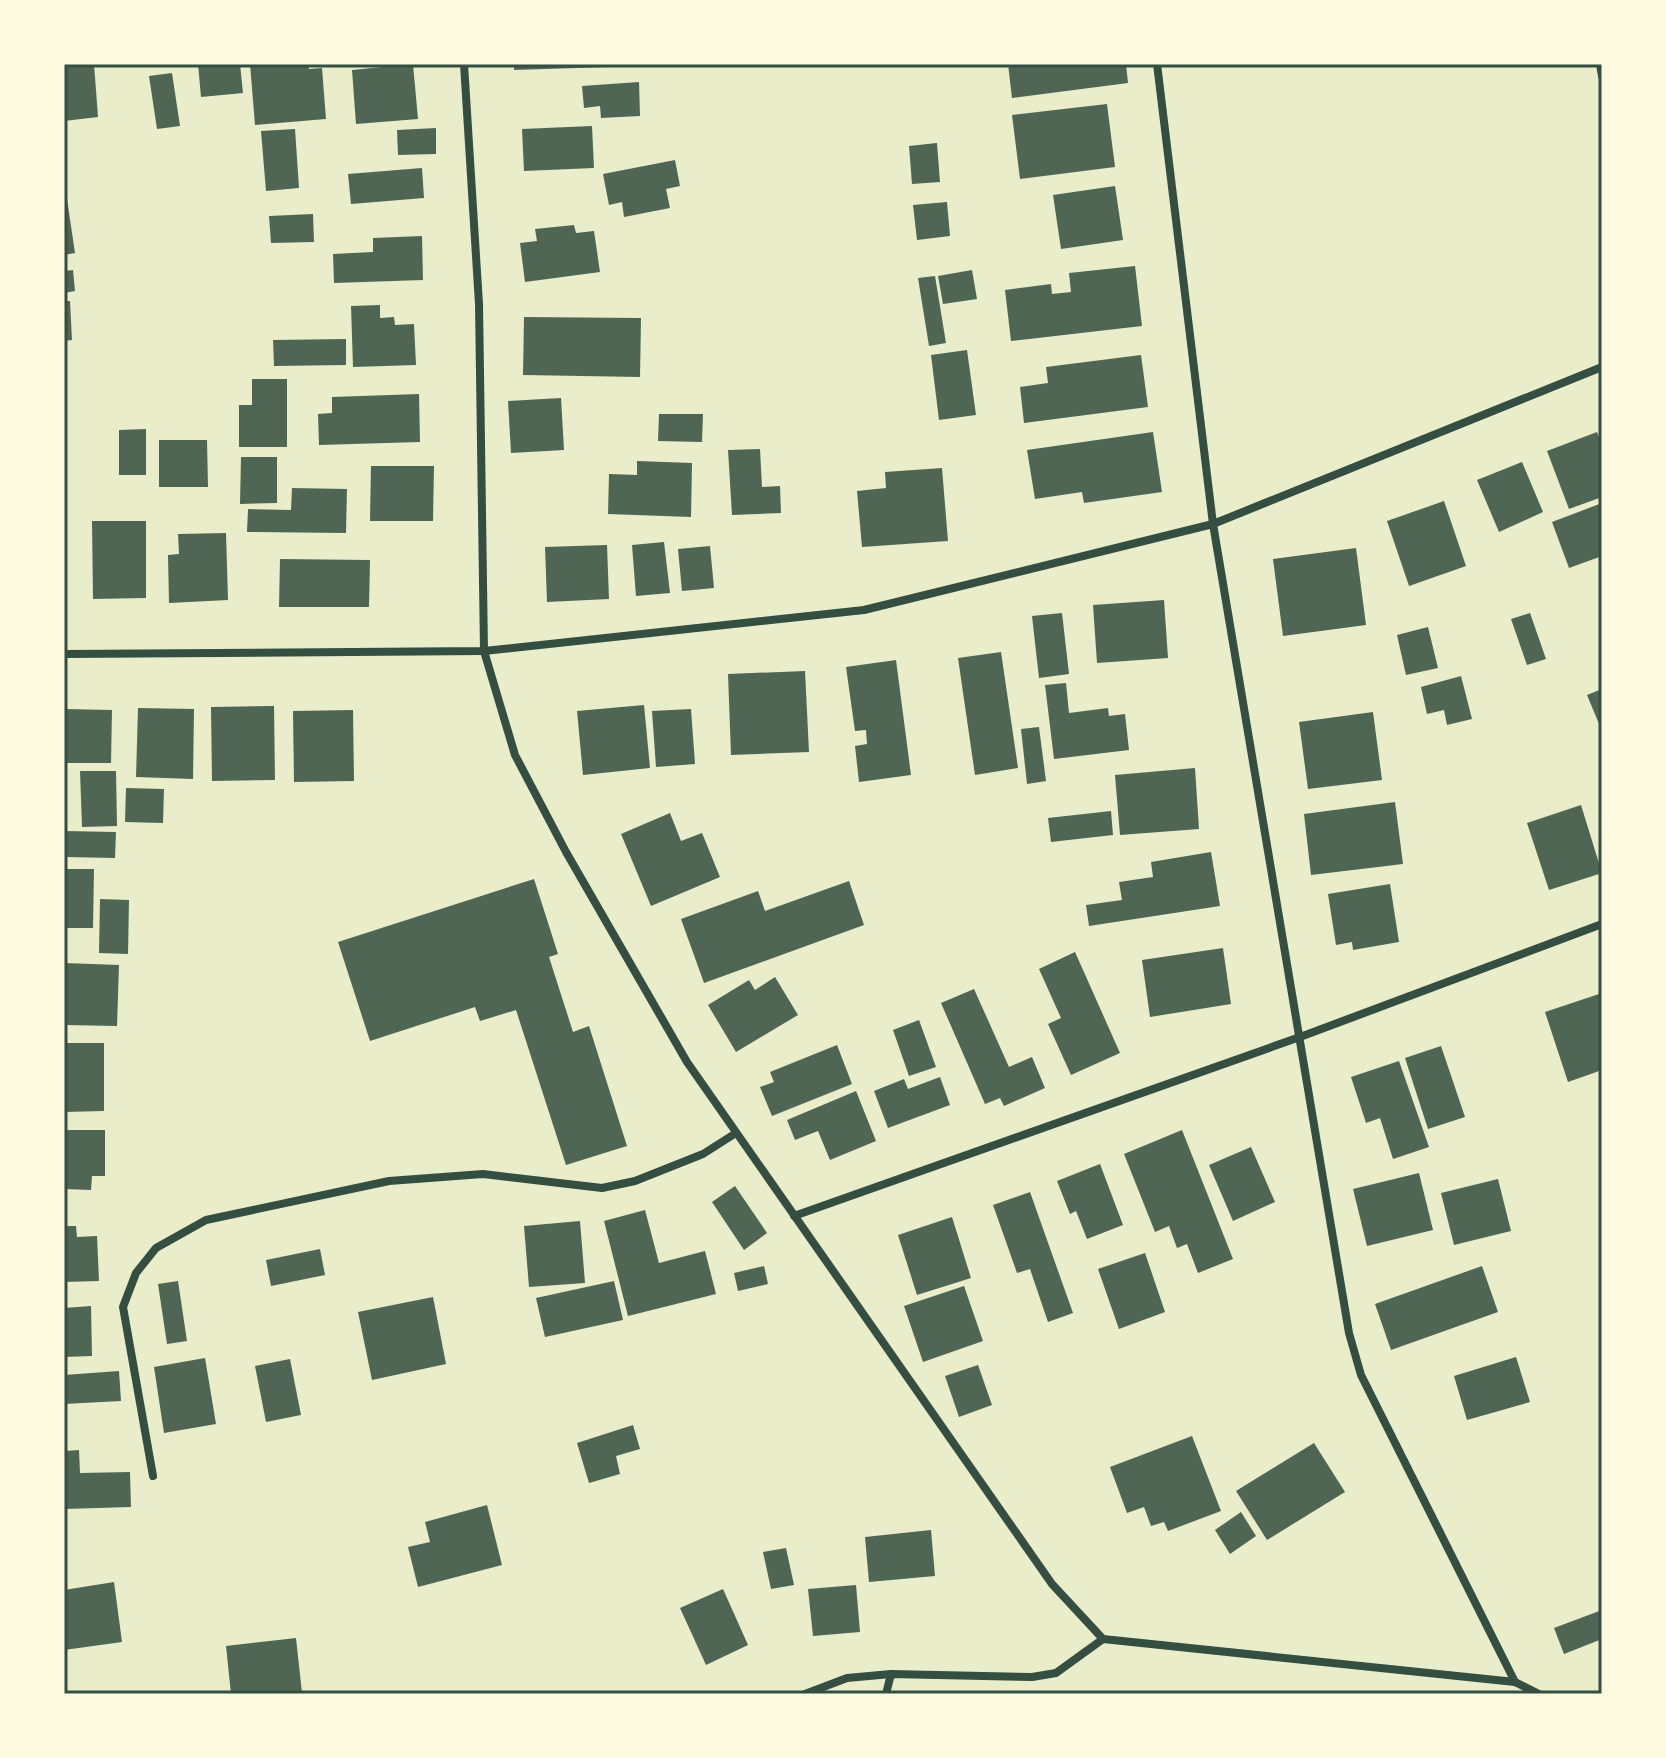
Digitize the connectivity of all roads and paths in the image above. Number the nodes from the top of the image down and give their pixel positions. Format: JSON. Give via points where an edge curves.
{"nodes":[{"id":1,"x":464,"y":64,"type":"edge"},
{"id":2,"x":1157,"y":64,"type":"edge"},
{"id":3,"x":1600,"y":64,"type":"edge"},
{"id":4,"x":1602,"y":76,"type":"edge"},
{"id":5,"x":1602,"y":367,"type":"edge"},
{"id":6,"x":1213,"y":524,"type":"junction"},
{"id":7,"x":484,"y":651,"type":"junction"},
{"id":8,"x":64,"y":654,"type":"edge"},
{"id":9,"x":1602,"y":924,"type":"edge"},
{"id":10,"x":1300,"y":1037,"type":"junction"},
{"id":11,"x":736,"y":1133,"type":"junction"},
{"id":12,"x":794,"y":1216,"type":"junction"},
{"id":13,"x":153,"y":1476,"type":"dead end"},
{"id":14,"x":1103,"y":1639,"type":"junction"},
{"id":15,"x":891,"y":1674,"type":"junction"},
{"id":16,"x":1515,"y":1682,"type":"junction"},
{"id":17,"x":805,"y":1694,"type":"edge"},
{"id":18,"x":886,"y":1694,"type":"edge"},
{"id":19,"x":1539,"y":1694,"type":"edge"}],
"edges":[{"from":1,"to":7,"type":"street","via":[[479,304]]},
{"from":2,"to":6,"type":"street"},
{"from":3,"to":4,"type":"street"},
{"from":5,"to":6,"type":"street"},
{"from":6,"to":7,"type":"street","via":[[864,610]]},
{"from":6,"to":10,"type":"street"},
{"from":7,"to":8,"type":"street"},
{"from":7,"to":11,"type":"street","via":[[515,755],[687,1062]]},
{"from":9,"to":10,"type":"street"},
{"from":10,"to":12,"type":"street"},
{"from":10,"to":16,"type":"street","via":[[1349,1333],[1361,1375]]},
{"from":11,"to":12,"type":"street"},
{"from":11,"to":13,"type":"street","via":[[668,1171],[602,1188],[483,1174],[389,1181],[206,1220],[156,1248],[136,1273],[123,1307]]},
{"from":12,"to":14,"type":"street","via":[[1052,1584]]},
{"from":14,"to":15,"type":"street","via":[[1064,1669],[1032,1677]]},
{"from":14,"to":16,"type":"street"},
{"from":15,"to":17,"type":"street","via":[[847,1678]]},
{"from":15,"to":18,"type":"street"},
{"from":16,"to":19,"type":"street"}]}
